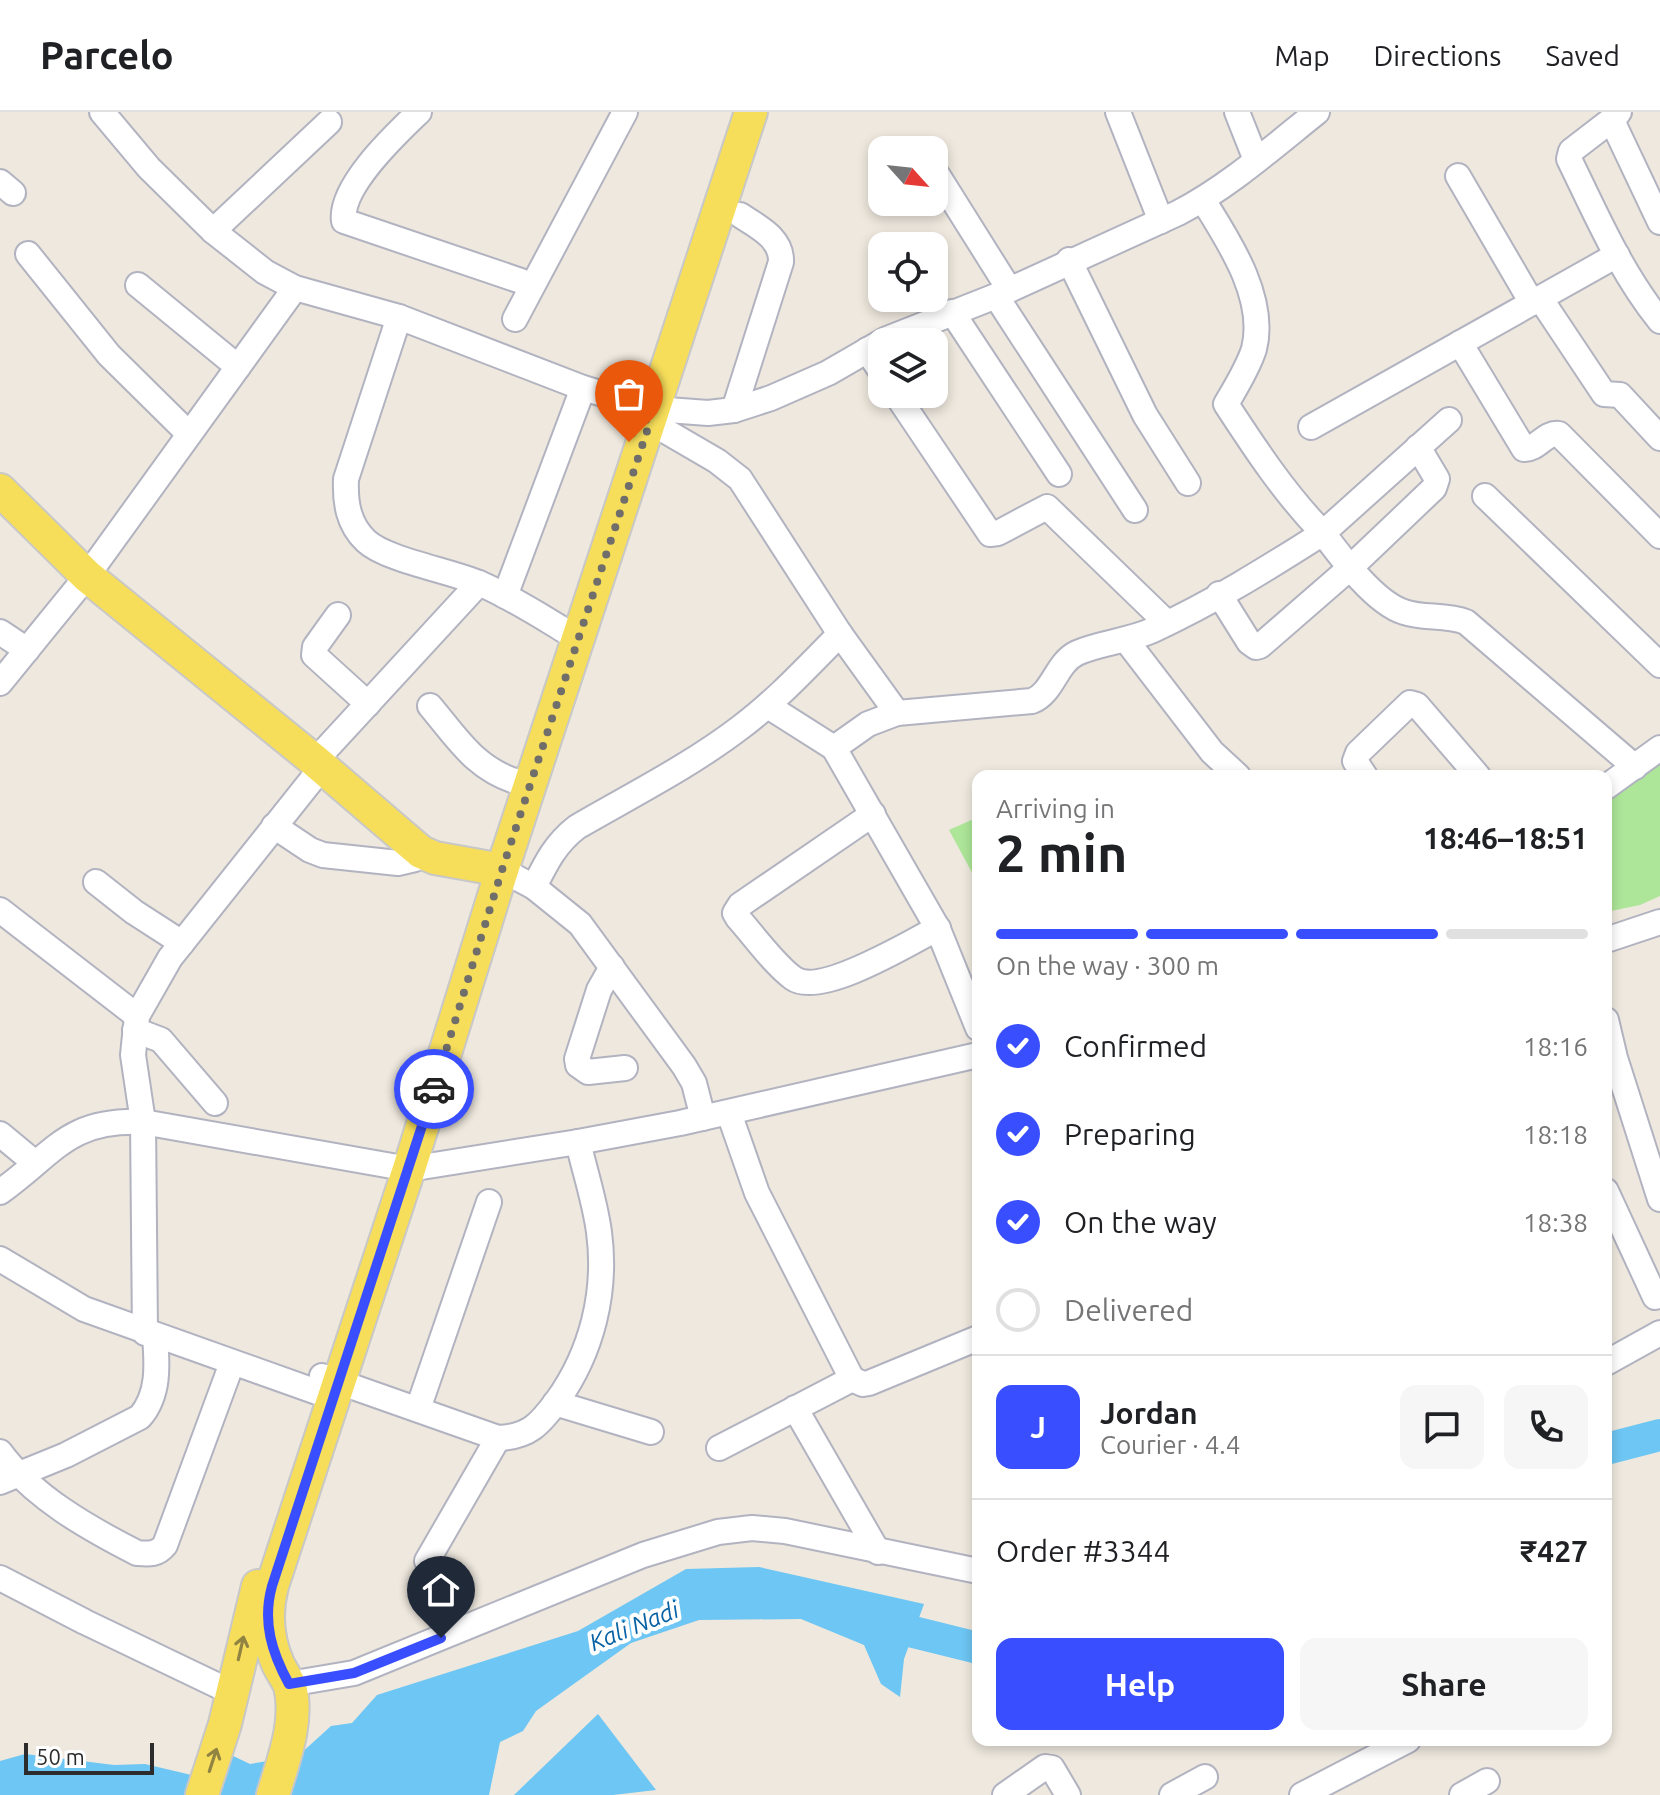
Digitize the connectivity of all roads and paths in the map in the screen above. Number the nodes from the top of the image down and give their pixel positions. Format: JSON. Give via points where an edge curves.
{"nodes":[{"id":1,"x":102,"y":112,"type":"edge"},
{"id":2,"x":419,"y":112,"type":"edge"},
{"id":3,"x":625,"y":112,"type":"edge"},
{"id":4,"x":736,"y":112,"type":"edge"},
{"id":5,"x":751,"y":112,"type":"edge"},
{"id":6,"x":1118,"y":112,"type":"edge"},
{"id":7,"x":1237,"y":112,"type":"edge"},
{"id":8,"x":1317,"y":112,"type":"edge"},
{"id":9,"x":1616,"y":115,"type":"edge"},
{"id":10,"x":329,"y":122,"type":"dead end"},
{"id":11,"x":1256,"y":160,"type":"junction"},
{"id":12,"x":1458,"y":176,"type":"dead end"},
{"id":13,"x":948,"y":194,"type":"edge"},
{"id":14,"x":1203,"y":200,"type":"junction"},
{"id":15,"x":740,"y":215,"type":"dead end"},
{"id":16,"x":1161,"y":221,"type":"junction"},
{"id":17,"x":1660,"y":222,"type":"edge"},
{"id":18,"x":213,"y":231,"type":"junction"},
{"id":19,"x":28,"y":254,"type":"dead end"},
{"id":20,"x":1617,"y":255,"type":"junction"},
{"id":21,"x":1069,"y":260,"type":"junction"},
{"id":22,"x":521,"y":281,"type":"dead end"},
{"id":23,"x":138,"y":285,"type":"dead end"},
{"id":24,"x":295,"y":288,"type":"junction"},
{"id":25,"x":1003,"y":292,"type":"junction"},
{"id":26,"x":1536,"y":300,"type":"junction"},
{"id":27,"x":952,"y":312,"type":"junction"},
{"id":28,"x":399,"y":317,"type":"junction"},
{"id":29,"x":515,"y":319,"type":"dead end"},
{"id":30,"x":1660,"y":321,"type":"edge"},
{"id":31,"x":1460,"y":343,"type":"junction"},
{"id":32,"x":867,"y":350,"type":"joint"},
{"id":33,"x":238,"y":367,"type":"junction"},
{"id":34,"x":583,"y":388,"type":"junction"},
{"id":35,"x":905,"y":408,"type":"edge"},
{"id":36,"x":734,"y":410,"type":"junction"},
{"id":37,"x":646,"y":413,"type":"junction"},
{"id":38,"x":1449,"y":420,"type":"dead end"},
{"id":39,"x":1311,"y":427,"type":"dead end"},
{"id":40,"x":189,"y":434,"type":"junction"},
{"id":41,"x":1660,"y":438,"type":"edge"},
{"id":42,"x":1418,"y":447,"type":"junction"},
{"id":43,"x":1059,"y":474,"type":"dead end"},
{"id":44,"x":1188,"y":483,"type":"dead end"},
{"id":45,"x":0,"y":491,"type":"edge"},
{"id":46,"x":1485,"y":496,"type":"dead end"},
{"id":47,"x":1135,"y":510,"type":"dead end"},
{"id":48,"x":1323,"y":533,"type":"junction"},
{"id":49,"x":1660,"y":536,"type":"edge"},
{"id":50,"x":1351,"y":567,"type":"junction"},
{"id":51,"x":87,"y":576,"type":"junction"},
{"id":52,"x":479,"y":583,"type":"junction"},
{"id":53,"x":1219,"y":594,"type":"junction"},
{"id":54,"x":505,"y":596,"type":"junction"},
{"id":55,"x":338,"y":615,"type":"dead end"},
{"id":56,"x":1167,"y":623,"type":"junction"},
{"id":57,"x":0,"y":632,"type":"edge"},
{"id":58,"x":567,"y":632,"type":"junction"},
{"id":59,"x":840,"y":634,"type":"junction"},
{"id":60,"x":1126,"y":640,"type":"junction"},
{"id":61,"x":27,"y":650,"type":"junction"},
{"id":62,"x":1660,"y":665,"type":"edge"},
{"id":63,"x":0,"y":683,"type":"edge"},
{"id":64,"x":368,"y":704,"type":"junction"},
{"id":65,"x":430,"y":706,"type":"dead end"},
{"id":66,"x":768,"y":706,"type":"junction"},
{"id":67,"x":897,"y":713,"type":"junction"},
{"id":68,"x":834,"y":748,"type":"junction"},
{"id":69,"x":1660,"y":748,"type":"edge"},
{"id":70,"x":318,"y":764,"type":"junction"},
{"id":71,"x":1635,"y":767,"type":"junction"},
{"id":72,"x":1232,"y":770,"type":"edge"},
{"id":73,"x":1361,"y":770,"type":"edge"},
{"id":74,"x":1473,"y":770,"type":"edge"},
{"id":75,"x":518,"y":782,"type":"junction"},
{"id":76,"x":1612,"y":783,"type":"edge"},
{"id":77,"x":873,"y":814,"type":"junction"},
{"id":78,"x":274,"y":826,"type":"junction"},
{"id":79,"x":421,"y":852,"type":"junction"},
{"id":80,"x":496,"y":870,"type":"junction"},
{"id":81,"x":96,"y":882,"type":"dead end"},
{"id":82,"x":534,"y":887,"type":"junction"},
{"id":83,"x":0,"y":910,"type":"edge"},
{"id":84,"x":1658,"y":926,"type":"edge"},
{"id":85,"x":938,"y":928,"type":"junction"},
{"id":86,"x":1612,"y":938,"type":"edge"},
{"id":87,"x":182,"y":943,"type":"junction"},
{"id":88,"x":612,"y":967,"type":"junction"},
{"id":89,"x":972,"y":1013,"type":"edge"},
{"id":90,"x":136,"y":1023,"type":"junction"},
{"id":91,"x":1612,"y":1040,"type":"edge"},
{"id":92,"x":972,"y":1056,"type":"edge"},
{"id":93,"x":625,"y":1068,"type":"dead end"},
{"id":94,"x":215,"y":1103,"type":"dead end"},
{"id":95,"x":729,"y":1113,"type":"junction"},
{"id":96,"x":703,"y":1118,"type":"junction"},
{"id":97,"x":143,"y":1122,"type":"junction"},
{"id":98,"x":0,"y":1134,"type":"edge"},
{"id":99,"x":578,"y":1142,"type":"junction"},
{"id":100,"x":35,"y":1163,"type":"junction"},
{"id":101,"x":401,"y":1168,"type":"junction"},
{"id":102,"x":0,"y":1192,"type":"edge"},
{"id":103,"x":1660,"y":1199,"type":"edge"},
{"id":104,"x":489,"y":1202,"type":"dead end"},
{"id":105,"x":1613,"y":1228,"type":"edge"},
{"id":106,"x":0,"y":1259,"type":"edge"},
{"id":107,"x":1655,"y":1297,"type":"dead end"},
{"id":108,"x":1660,"y":1333,"type":"edge"},
{"id":109,"x":150,"y":1334,"type":"junction"},
{"id":110,"x":972,"y":1340,"type":"edge"},
{"id":111,"x":1612,"y":1360,"type":"edge"},
{"id":112,"x":232,"y":1363,"type":"junction"},
{"id":113,"x":852,"y":1379,"type":"junction"},
{"id":114,"x":326,"y":1383,"type":"junction"},
{"id":115,"x":555,"y":1403,"type":"junction"},
{"id":116,"x":795,"y":1408,"type":"junction"},
{"id":117,"x":418,"y":1409,"type":"junction"},
{"id":118,"x":651,"y":1432,"type":"dead end"},
{"id":119,"x":498,"y":1438,"type":"junction"},
{"id":120,"x":719,"y":1448,"type":"dead end"},
{"id":121,"x":0,"y":1452,"type":"edge"},
{"id":122,"x":8,"y":1479,"type":"edge"},
{"id":123,"x":878,"y":1552,"type":"junction"},
{"id":124,"x":427,"y":1561,"type":"dead end"},
{"id":125,"x":972,"y":1570,"type":"edge"},
{"id":126,"x":0,"y":1578,"type":"edge"},
{"id":127,"x":289,"y":1684,"type":"junction"},
{"id":128,"x":231,"y":1692,"type":"junction"},
{"id":129,"x":1396,"y":1746,"type":"edge"},
{"id":130,"x":1205,"y":1777,"type":"dead end"},
{"id":131,"x":1487,"y":1781,"type":"dead end"},
{"id":132,"x":202,"y":1795,"type":"edge"},
{"id":133,"x":273,"y":1795,"type":"edge"},
{"id":134,"x":1005,"y":1795,"type":"edge"},
{"id":135,"x":1068,"y":1795,"type":"edge"},
{"id":136,"x":1172,"y":1795,"type":"edge"},
{"id":137,"x":1302,"y":1795,"type":"edge"},
{"id":138,"x":1462,"y":1795,"type":"edge"}],
"edges":[{"from":1,"to":18,"type":"street"},
{"from":2,"to":22,"type":"street","via":[[364,170],[344,210],[344,221]]},
{"from":3,"to":29,"type":"street"},
{"from":4,"to":37,"type":"main road"},
{"from":5,"to":37,"type":"main road"},
{"from":6,"to":16,"type":"street"},
{"from":7,"to":11,"type":"street"},
{"from":8,"to":11,"type":"street"},
{"from":9,"to":17,"type":"street","via":[[1615,127]]},
{"from":9,"to":20,"type":"street","via":[[1568,155]]},
{"from":10,"to":18,"type":"street"},
{"from":11,"to":14,"type":"street"},
{"from":12,"to":26,"type":"street"},
{"from":13,"to":25,"type":"street"},
{"from":14,"to":16,"type":"street"},
{"from":14,"to":48,"type":"street","via":[[1236,254],[1256,322],[1254,347],[1226,404],[1281,485]]},
{"from":15,"to":36,"type":"street","via":[[766,233],[781,253],[781,262]]},
{"from":16,"to":21,"type":"street"},
{"from":18,"to":24,"type":"street"},
{"from":19,"to":40,"type":"street","via":[[109,355]]},
{"from":20,"to":26,"type":"street"},
{"from":20,"to":30,"type":"street"},
{"from":21,"to":25,"type":"street"},
{"from":21,"to":44,"type":"street","via":[[1145,415]]},
{"from":23,"to":33,"type":"street"},
{"from":24,"to":28,"type":"street"},
{"from":24,"to":33,"type":"street"},
{"from":25,"to":27,"type":"street"},
{"from":25,"to":47,"type":"street"},
{"from":26,"to":31,"type":"street"},
{"from":26,"to":41,"type":"street","via":[[1604,394],[1620,395]]},
{"from":27,"to":32,"type":"street"},
{"from":27,"to":43,"type":"street"},
{"from":28,"to":34,"type":"street"},
{"from":28,"to":52,"type":"street","via":[[346,479],[345,501],[352,524],[367,542]]},
{"from":31,"to":39,"type":"street"},
{"from":31,"to":49,"type":"street","via":[[1524,449],[1559,434]]},
{"from":32,"to":36,"type":"street","via":[[814,379]]},
{"from":33,"to":40,"type":"street"},
{"from":34,"to":37,"type":"street"},
{"from":34,"to":54,"type":"street"},
{"from":35,"to":56,"type":"street","via":[[990,534],[1047,507]]},
{"from":36,"to":37,"type":"street"},
{"from":37,"to":58,"type":"main road"},
{"from":37,"to":59,"type":"street","via":[[740,479]]},
{"from":37,"to":80,"type":"main road"},
{"from":38,"to":42,"type":"street"},
{"from":40,"to":51,"type":"street"},
{"from":42,"to":48,"type":"street"},
{"from":42,"to":50,"type":"street","via":[[1437,483]]},
{"from":45,"to":51,"type":"main road"},
{"from":46,"to":62,"type":"street"},
{"from":48,"to":50,"type":"street"},
{"from":48,"to":53,"type":"street"},
{"from":50,"to":53,"type":"street","via":[[1256,647]]},
{"from":50,"to":71,"type":"street","via":[[1401,612],[1452,616],[1475,628]]},
{"from":51,"to":61,"type":"street"},
{"from":51,"to":70,"type":"main road"},
{"from":52,"to":54,"type":"street"},
{"from":52,"to":64,"type":"street"},
{"from":53,"to":56,"type":"street"},
{"from":54,"to":58,"type":"street"},
{"from":55,"to":64,"type":"street","via":[[314,655]]},
{"from":56,"to":60,"type":"street"},
{"from":57,"to":61,"type":"street"},
{"from":58,"to":75,"type":"main road"},
{"from":59,"to":66,"type":"street"},
{"from":59,"to":67,"type":"street"},
{"from":60,"to":67,"type":"street","via":[[1069,658],[1032,701]]},
{"from":60,"to":72,"type":"street"},
{"from":61,"to":63,"type":"street"},
{"from":64,"to":70,"type":"street"},
{"from":65,"to":75,"type":"street","via":[[474,759]]},
{"from":66,"to":68,"type":"street"},
{"from":66,"to":82,"type":"street","via":[[700,756],[577,827],[550,854]]},
{"from":67,"to":68,"type":"street","via":[[868,724]]},
{"from":68,"to":77,"type":"street"},
{"from":69,"to":71,"type":"street"},
{"from":70,"to":78,"type":"street"},
{"from":70,"to":79,"type":"main road"},
{"from":71,"to":76,"type":"street"},
{"from":73,"to":74,"type":"street","via":[[1355,761],[1358,753],[1410,703]]},
{"from":75,"to":80,"type":"main road"},
{"from":77,"to":85,"type":"street"},
{"from":77,"to":85,"type":"street","via":[[735,913],[793,978],[810,983],[855,970]]},
{"from":78,"to":79,"type":"street","via":[[323,855],[398,863]]},
{"from":78,"to":87,"type":"street"},
{"from":79,"to":80,"type":"main road"},
{"from":80,"to":82,"type":"street"},
{"from":80,"to":101,"type":"main road"},
{"from":81,"to":87,"type":"street"},
{"from":82,"to":88,"type":"street","via":[[580,924]]},
{"from":83,"to":90,"type":"street"},
{"from":84,"to":86,"type":"street"},
{"from":85,"to":89,"type":"street"},
{"from":87,"to":90,"type":"street"},
{"from":88,"to":93,"type":"street","via":[[577,1059],[588,1072]]},
{"from":88,"to":96,"type":"street","via":[[684,1066]]},
{"from":90,"to":94,"type":"street","via":[[161,1040]]},
{"from":90,"to":97,"type":"street","via":[[133,1055]]},
{"from":91,"to":103,"type":"street"},
{"from":92,"to":95,"type":"street"},
{"from":95,"to":96,"type":"street"},
{"from":95,"to":113,"type":"street","via":[[757,1193]]},
{"from":96,"to":99,"type":"street"},
{"from":97,"to":100,"type":"street","via":[[93,1127],[65,1139]]},
{"from":97,"to":101,"type":"street"},
{"from":97,"to":109,"type":"street"},
{"from":98,"to":100,"type":"street"},
{"from":99,"to":101,"type":"street"},
{"from":99,"to":115,"type":"street","via":[[599,1233],[600,1275],[595,1323],[584,1357]]},
{"from":100,"to":102,"type":"street"},
{"from":101,"to":114,"type":"main road"},
{"from":104,"to":117,"type":"street"},
{"from":105,"to":107,"type":"street"},
{"from":106,"to":109,"type":"street","via":[[84,1309]]},
{"from":108,"to":111,"type":"street"},
{"from":109,"to":112,"type":"street"},
{"from":109,"to":122,"type":"street","via":[[156,1380],[140,1417]]},
{"from":110,"to":113,"type":"street","via":[[869,1383]]},
{"from":112,"to":114,"type":"street"},
{"from":112,"to":122,"type":"street","via":[[160,1551],[149,1554],[126,1547]]},
{"from":113,"to":116,"type":"street"},
{"from":114,"to":117,"type":"street"},
{"from":114,"to":127,"type":"main road","via":[[267,1603],[271,1642]]},
{"from":128,"to":114,"type":"main road","one_way":true,"via":[[249,1616]]},
{"from":115,"to":118,"type":"street"},
{"from":115,"to":119,"type":"street","via":[[530,1431]]},
{"from":116,"to":120,"type":"street"},
{"from":116,"to":123,"type":"street"},
{"from":117,"to":119,"type":"street"},
{"from":119,"to":124,"type":"street"},
{"from":121,"to":122,"type":"street"},
{"from":123,"to":125,"type":"street"},
{"from":123,"to":127,"type":"street","via":[[785,1531],[718,1532],[643,1555],[354,1673]]},
{"from":126,"to":128,"type":"street"},
{"from":127,"to":133,"type":"main road","via":[[293,1707]]},
{"from":132,"to":128,"type":"main road","one_way":true},
{"from":129,"to":137,"type":"street"},
{"from":130,"to":136,"type":"street"},
{"from":131,"to":138,"type":"street"},
{"from":134,"to":135,"type":"street","via":[[1045,1767],[1052,1768]]}]}
